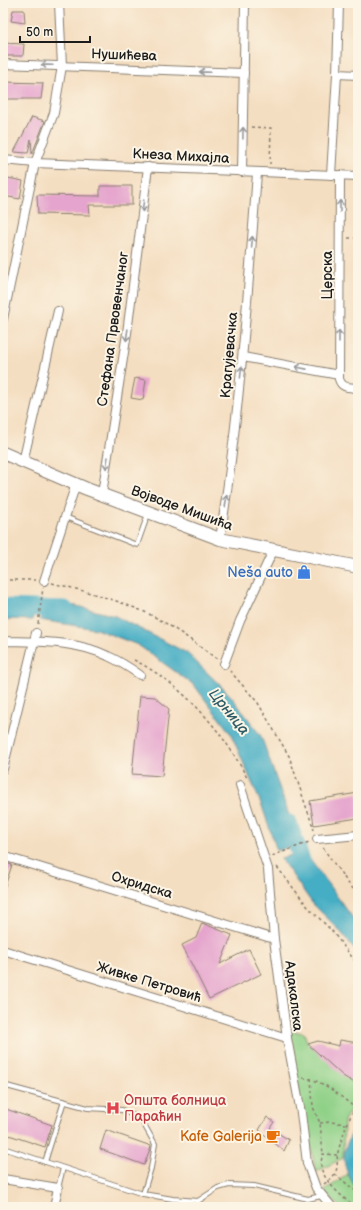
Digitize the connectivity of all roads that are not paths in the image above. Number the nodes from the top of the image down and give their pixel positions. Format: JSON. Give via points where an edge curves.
{"nodes":[{"id":1,"x":59,"y":3,"type":"edge"},
{"id":2,"x":245,"y":3,"type":"edge"},
{"id":3,"x":339,"y":3,"type":"edge"},
{"id":4,"x":3,"y":64,"type":"edge"},
{"id":5,"x":62,"y":66,"type":"junction"},
{"id":6,"x":244,"y":73,"type":"junction"},
{"id":7,"x":337,"y":74,"type":"junction"},
{"id":8,"x":358,"y":75,"type":"edge"},
{"id":9,"x":3,"y":160,"type":"edge"},
{"id":10,"x":35,"y":163,"type":"junction"},
{"id":11,"x":148,"y":167,"type":"junction"},
{"id":12,"x":242,"y":172,"type":"junction"},
{"id":13,"x":257,"y":173,"type":"junction"},
{"id":14,"x":331,"y":175,"type":"junction"},
{"id":15,"x":340,"y":175,"type":"junction"},
{"id":16,"x":358,"y":176,"type":"edge"},
{"id":17,"x":58,"y":311,"type":"dead end"},
{"id":18,"x":3,"y":319,"type":"edge"},
{"id":19,"x":243,"y":357,"type":"junction"},
{"id":20,"x":339,"y":375,"type":"junction"},
{"id":21,"x":358,"y":388,"type":"edge"},
{"id":22,"x":3,"y":453,"type":"edge"},
{"id":23,"x":23,"y":462,"type":"junction"},
{"id":24,"x":76,"y":484,"type":"junction"},
{"id":25,"x":102,"y":494,"type":"junction"},
{"id":26,"x":149,"y":512,"type":"junction"},
{"id":27,"x":65,"y":517,"type":"junction"},
{"id":28,"x":220,"y":539,"type":"junction"},
{"id":29,"x":273,"y":552,"type":"junction"},
{"id":30,"x":358,"y":567,"type":"edge"},
{"id":31,"x":44,"y":581,"type":"road end"},
{"id":32,"x":37,"y":630,"type":"road end"},
{"id":33,"x":3,"y":641,"type":"edge"},
{"id":34,"x":34,"y":642,"type":"junction"},
{"id":35,"x":224,"y":664,"type":"road end"},
{"id":36,"x":140,"y":675,"type":"dead end"},
{"id":37,"x":3,"y":769,"type":"edge"},
{"id":38,"x":240,"y":785,"type":"dead end"},
{"id":39,"x":358,"y":835,"type":"edge"},
{"id":40,"x":316,"y":839,"type":"road end"},
{"id":41,"x":3,"y":856,"type":"edge"},
{"id":42,"x":274,"y":939,"type":"junction"},
{"id":43,"x":3,"y":950,"type":"edge"},
{"id":44,"x":287,"y":1038,"type":"junction"},
{"id":45,"x":3,"y":1085,"type":"edge"},
{"id":46,"x":64,"y":1101,"type":"junction"},
{"id":47,"x":3,"y":1148,"type":"edge"},
{"id":48,"x":44,"y":1162,"type":"junction"},
{"id":49,"x":63,"y":1168,"type":"junction"},
{"id":50,"x":3,"y":1179,"type":"edge"},
{"id":51,"x":58,"y":1188,"type":"junction"},
{"id":52,"x":143,"y":1194,"type":"junction"},
{"id":53,"x":321,"y":1196,"type":"junction"},
{"id":54,"x":54,"y":1207,"type":"edge"},
{"id":55,"x":332,"y":1207,"type":"edge"}],
"edges":[{"from":1,"to":5,"type":"street"},
{"from":2,"to":6,"type":"street"},
{"from":3,"to":7,"type":"street"},
{"from":5,"to":4,"type":"street","name":"Нушићева","one_way":true},
{"from":6,"to":5,"type":"street","name":"Нушићева","one_way":true},
{"from":5,"to":10,"type":"street","via":[[54,113]]},
{"from":12,"to":6,"type":"street","one_way":true},
{"from":7,"to":8,"type":"street"},
{"from":7,"to":14,"type":"street"},
{"from":9,"to":10,"type":"street","name":"Кнеза Михајла"},
{"from":10,"to":11,"type":"street","name":"Кнеза Михајла"},
{"from":10,"to":18,"type":"street"},
{"from":11,"to":12,"type":"street","name":"Кнеза Михајла"},
{"from":11,"to":25,"type":"street","name":"Стефана Првовенчаног","one_way":true,"via":[[127,333]]},
{"from":12,"to":13,"type":"street","name":"Кнеза Михајла"},
{"from":13,"to":14,"type":"street","name":"Кнеза Михајла"},
{"from":19,"to":13,"type":"street","name":"Крагујевачка","one_way":true},
{"from":14,"to":15,"type":"street","name":"Кнеза Михајла"},
{"from":15,"to":16,"type":"street","name":"Кнеза Михајла"},
{"from":20,"to":15,"type":"street","name":"Церска","one_way":true},
{"from":17,"to":23,"type":"street"},
{"from":20,"to":19,"type":"street","one_way":true},
{"from":28,"to":19,"type":"street","name":"Крагујевачка","one_way":true},
{"from":20,"to":21,"type":"street","via":[[340,384],[344,387]]},
{"from":22,"to":23,"type":"main road","name":"Војводе Мишића"},
{"from":23,"to":24,"type":"main road","name":"Војводе Мишића"},
{"from":24,"to":25,"type":"main road","name":"Војводе Мишића"},
{"from":24,"to":27,"type":"street"},
{"from":25,"to":26,"type":"main road","name":"Војводе Мишића"},
{"from":26,"to":27,"type":"lane","via":[[137,545]]},
{"from":26,"to":28,"type":"main road","name":"Војводе Мишића"},
{"from":27,"to":31,"type":"street"},
{"from":28,"to":29,"type":"main road","name":"Војводе Мишића"},
{"from":29,"to":30,"type":"main road","name":"Војводе Мишића"},
{"from":29,"to":35,"type":"street","via":[[240,621]]},
{"from":32,"to":34,"type":"street"},
{"from":33,"to":34,"type":"street"},
{"from":34,"to":36,"type":"street","via":[[60,642],[83,647],[109,656]]},
{"from":34,"to":37,"type":"street"},
{"from":38,"to":42,"type":"street","name":"Адакалска","via":[[268,869]]},
{"from":39,"to":40,"type":"street"},
{"from":41,"to":42,"type":"street","name":"Охридска"},
{"from":42,"to":44,"type":"street","name":"Адакалска"},
{"from":43,"to":44,"type":"street","name":"Живке Петровић"},
{"from":44,"to":53,"type":"street","name":"Адакалска","via":[[301,1112],[307,1163]]},
{"from":45,"to":46,"type":"lane"},
{"from":46,"to":48,"type":"lane"},
{"from":46,"to":52,"type":"lane","via":[[88,1108],[122,1110],[141,1119],[155,1144]]},
{"from":47,"to":48,"type":"lane"},
{"from":48,"to":49,"type":"lane"},
{"from":49,"to":51,"type":"lane"},
{"from":49,"to":52,"type":"lane"},
{"from":50,"to":51,"type":"street"},
{"from":51,"to":54,"type":"street"},
{"from":52,"to":53,"type":"lane","via":[[198,1201],[218,1188],[229,1185],[254,1186],[308,1199]]},
{"from":53,"to":55,"type":"street","name":"Адакалска"}]}
